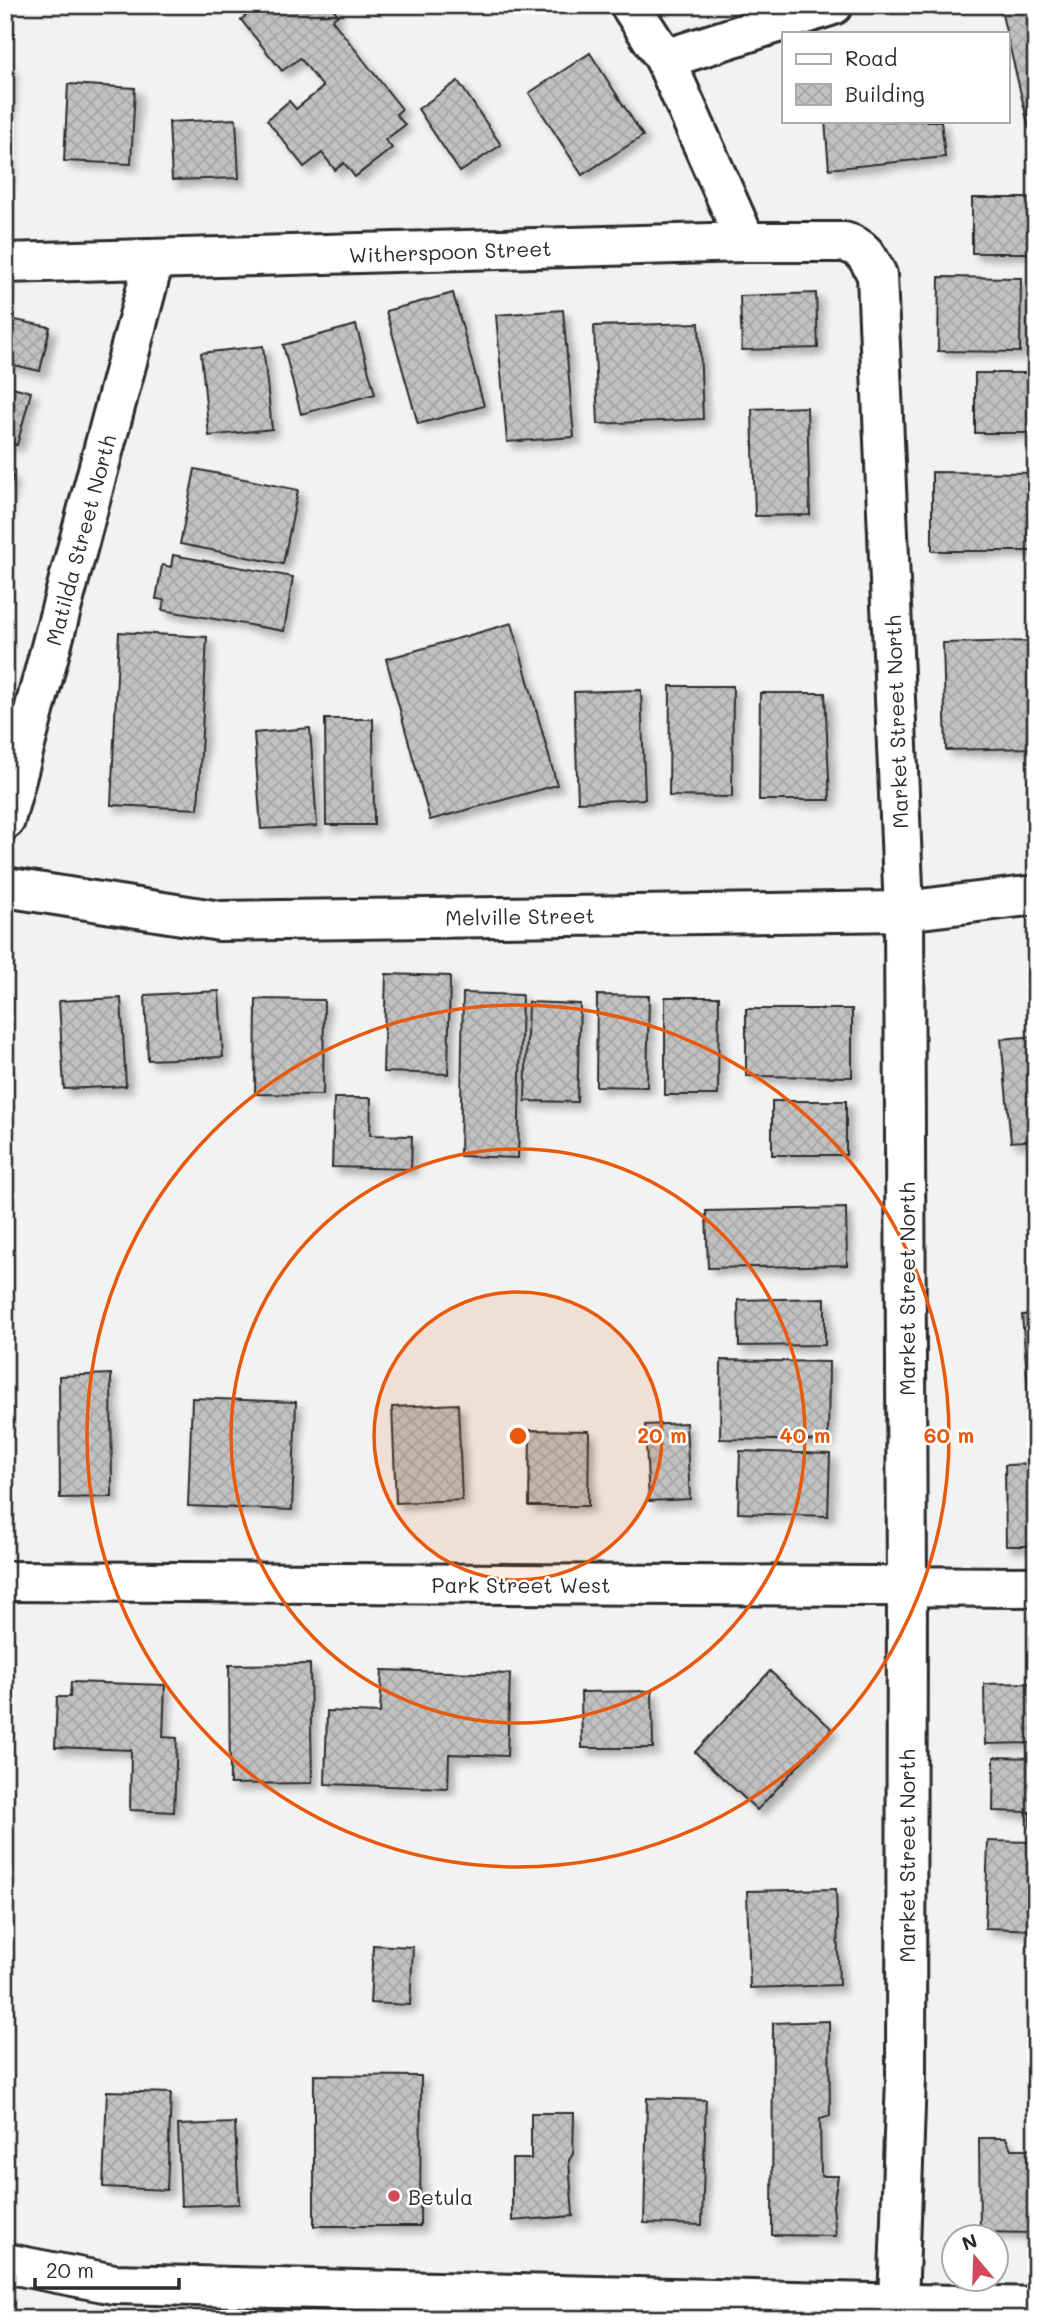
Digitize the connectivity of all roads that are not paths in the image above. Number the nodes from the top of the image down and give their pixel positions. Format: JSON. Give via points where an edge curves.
{"nodes":[{"id":1,"x":630,"y":5,"type":"edge"},
{"id":2,"x":834,"y":5,"type":"edge"},
{"id":3,"x":665,"y":59,"type":"junction"},
{"id":4,"x":746,"y":242,"type":"junction"},
{"id":5,"x":154,"y":260,"type":"junction"},
{"id":6,"x":5,"y":263,"type":"edge"},
{"id":7,"x":877,"y":275,"type":"joint"},
{"id":8,"x":5,"y":820,"type":"edge"},
{"id":9,"x":5,"y":887,"type":"edge"},
{"id":10,"x":1036,"y":895,"type":"edge"},
{"id":11,"x":904,"y":911,"type":"junction"},
{"id":12,"x":5,"y":1581,"type":"edge"},
{"id":13,"x":907,"y":1586,"type":"junction"},
{"id":14,"x":1036,"y":1587,"type":"edge"},
{"id":15,"x":5,"y":2263,"type":"edge"},
{"id":16,"x":898,"y":2304,"type":"junction"},
{"id":17,"x":1036,"y":2307,"type":"edge"}],
"edges":[{"from":1,"to":3,"type":"street"},
{"from":2,"to":3,"type":"street"},
{"from":3,"to":4,"type":"street"},
{"from":4,"to":5,"type":"street","name":"Witherspoon Street"},
{"from":4,"to":7,"type":"street","name":"Witherspoon Street","via":[[856,245],[866,253]]},
{"from":5,"to":6,"type":"street","name":"Witherspoon Street"},
{"from":5,"to":8,"type":"street","name":"Matilda Street North"},
{"from":7,"to":11,"type":"street","name":"Market Street North"},
{"from":9,"to":11,"type":"street","name":"Melville Street","via":[[220,921]]},
{"from":10,"to":11,"type":"street","name":"Melville Street"},
{"from":11,"to":13,"type":"street","name":"Market Street North"},
{"from":12,"to":13,"type":"street","name":"Park Street West"},
{"from":13,"to":14,"type":"street","name":"Park Street West"},
{"from":13,"to":16,"type":"street","name":"Market Street North","via":[[906,2078]]},
{"from":15,"to":16,"type":"street","via":[[114,2284]]},
{"from":16,"to":17,"type":"street"}]}
